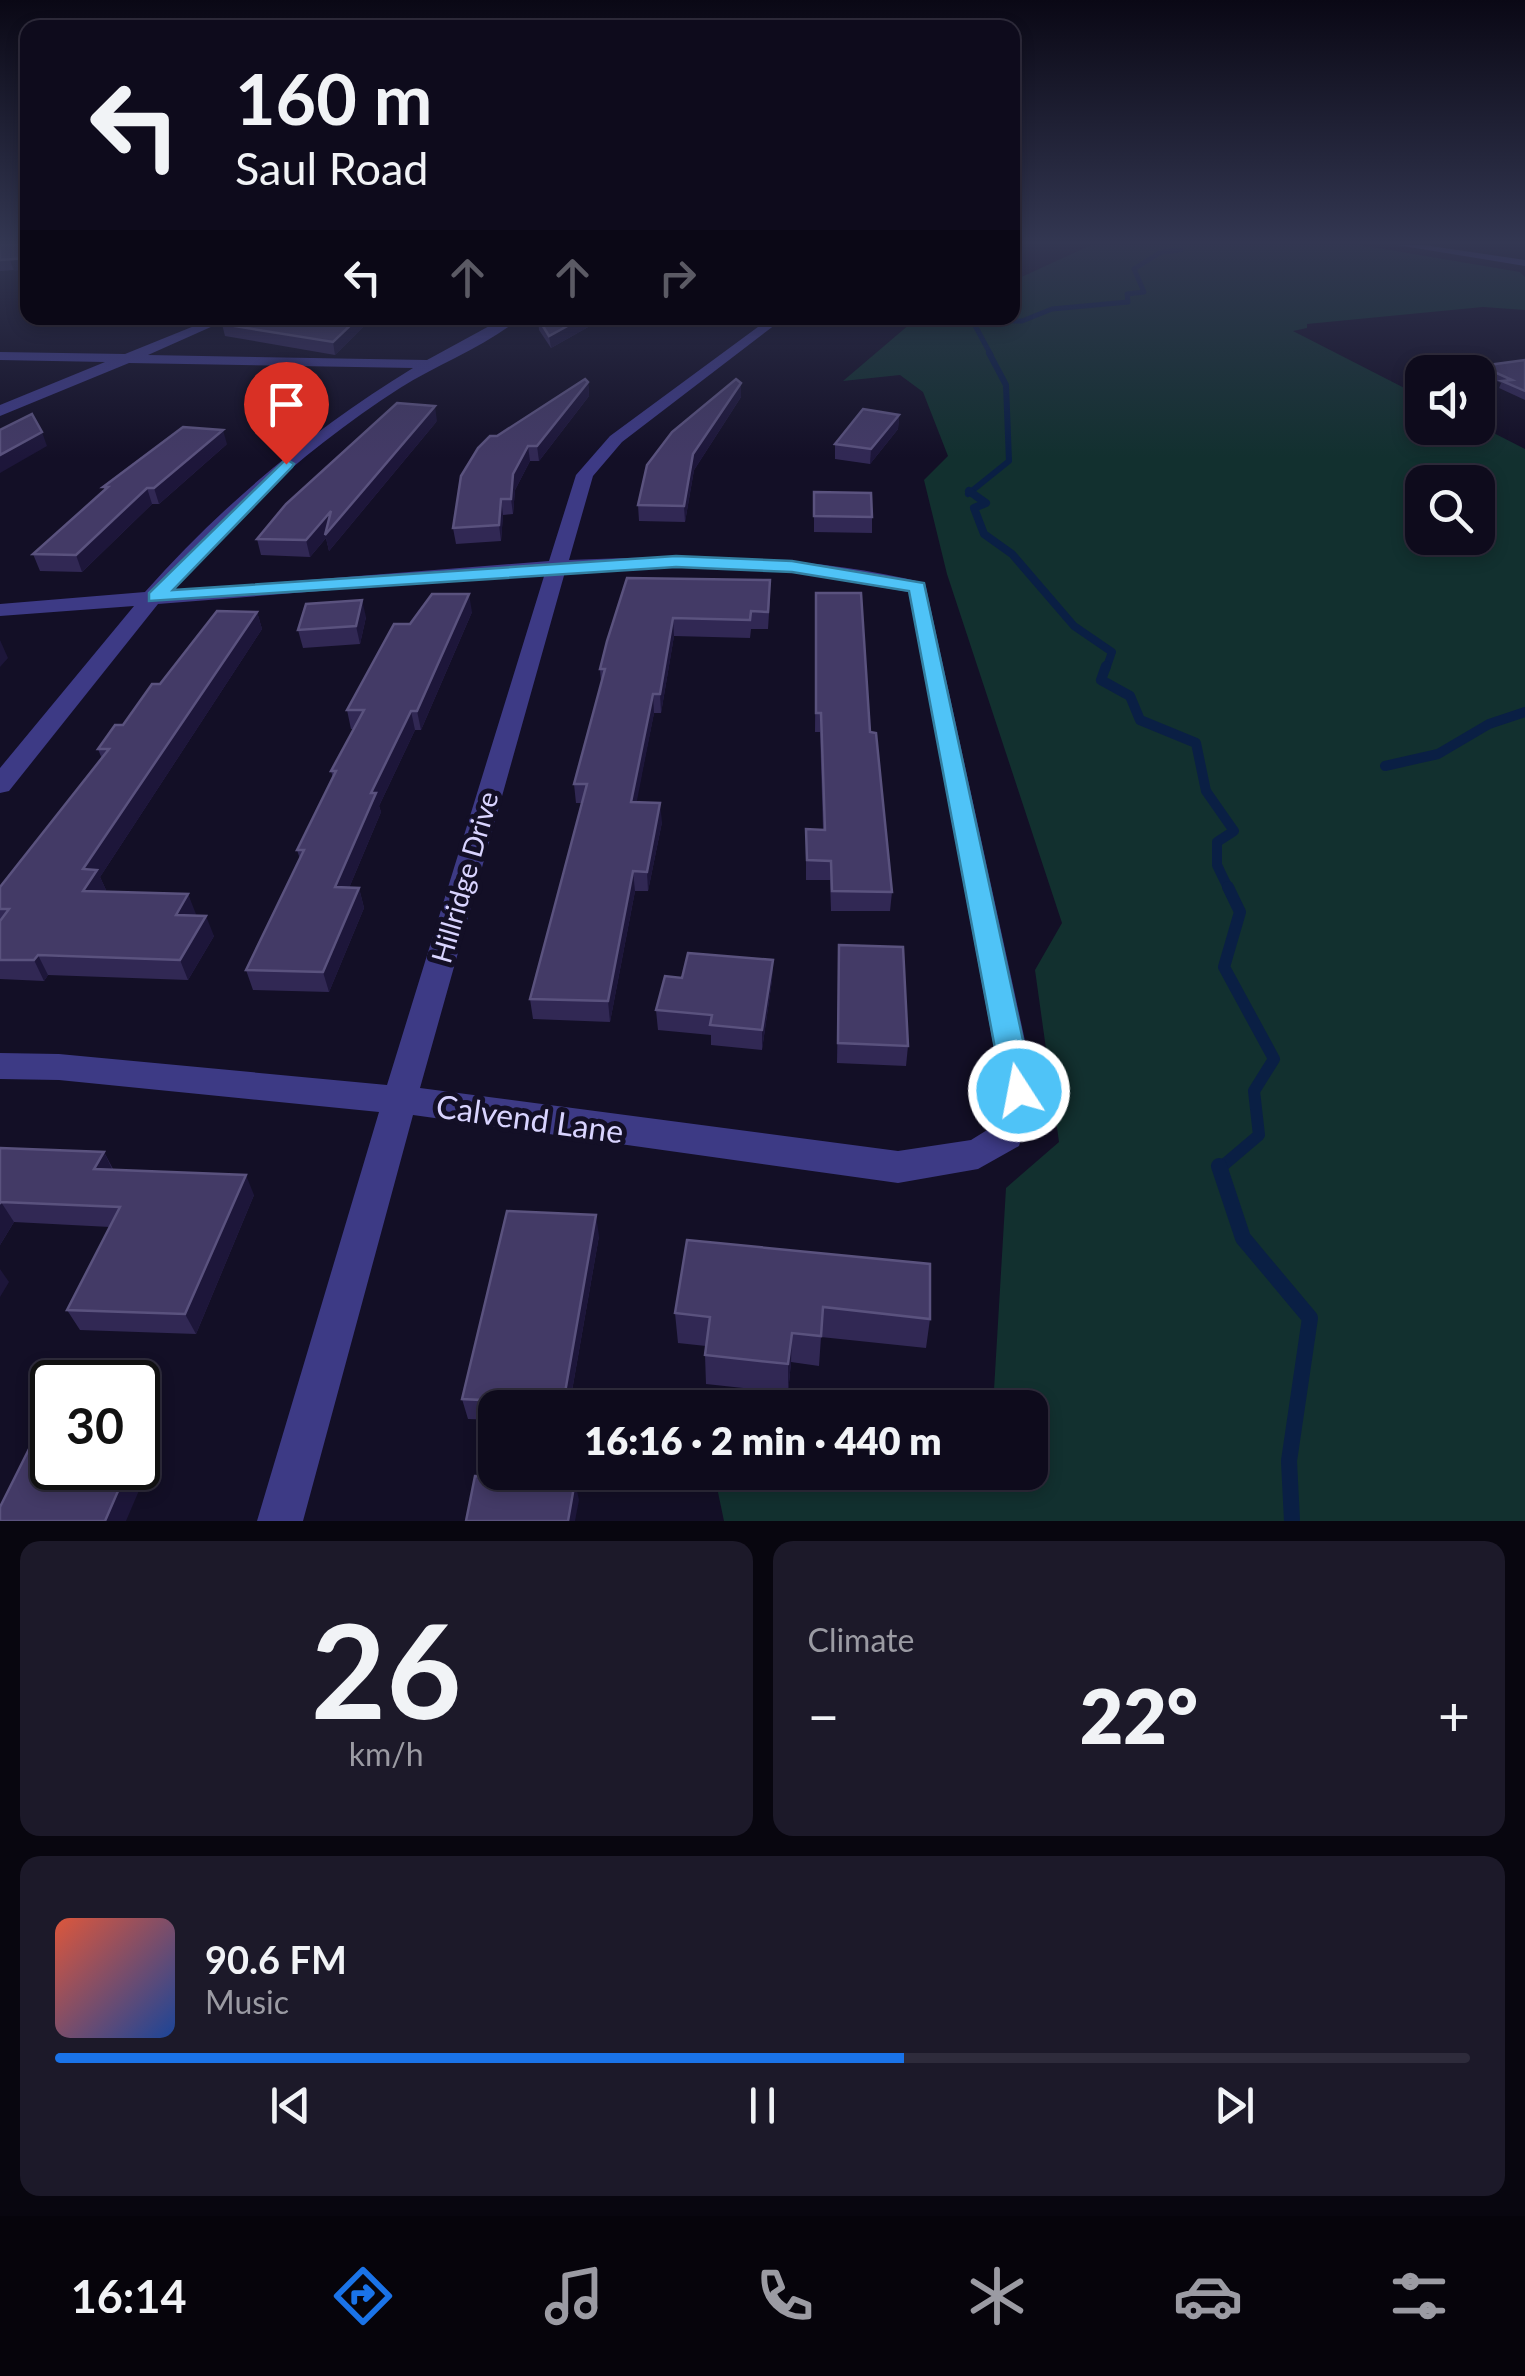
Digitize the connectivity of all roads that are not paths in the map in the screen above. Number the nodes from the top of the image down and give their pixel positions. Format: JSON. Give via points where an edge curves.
{"nodes":[{"id":1,"x":206,"y":325,"type":"edge"},
{"id":2,"x":500,"y":325,"type":"edge"},
{"id":3,"x":769,"y":325,"type":"edge"},
{"id":4,"x":0,"y":356,"type":"edge"},
{"id":5,"x":119,"y":358,"type":"junction"},
{"id":6,"x":426,"y":364,"type":"junction"},
{"id":7,"x":0,"y":410,"type":"edge"},
{"id":8,"x":558,"y":566,"type":"junction"},
{"id":9,"x":156,"y":597,"type":"junction"},
{"id":10,"x":0,"y":610,"type":"edge"},
{"id":11,"x":0,"y":785,"type":"edge"},
{"id":12,"x":0,"y":1066,"type":"edge"},
{"id":13,"x":402,"y":1100,"type":"junction"},
{"id":14,"x":280,"y":1521,"type":"edge"}],
"edges":[{"from":1,"to":5,"type":"street"},
{"from":2,"to":6,"type":"street"},
{"from":3,"to":8,"type":"street","name":"Hillridge Drive","via":[[601,452],[585,475]]},
{"from":4,"to":5,"type":"street"},
{"from":5,"to":6,"type":"street"},
{"from":5,"to":7,"type":"street"},
{"from":6,"to":9,"type":"street","via":[[280,468]]},
{"from":8,"to":9,"type":"street"},
{"from":8,"to":13,"type":"street","name":"Hillridge Drive"},
{"from":8,"to":13,"type":"street","name":"Calvend Lane","via":[[792,566],[918,587],[1019,1091],[1007,1136],[978,1154],[898,1168]]},
{"from":9,"to":10,"type":"street"},
{"from":9,"to":11,"type":"street"},
{"from":12,"to":13,"type":"street","name":"Calvend Lane"},
{"from":13,"to":14,"type":"street","name":"Hillridge Drive"}]}
